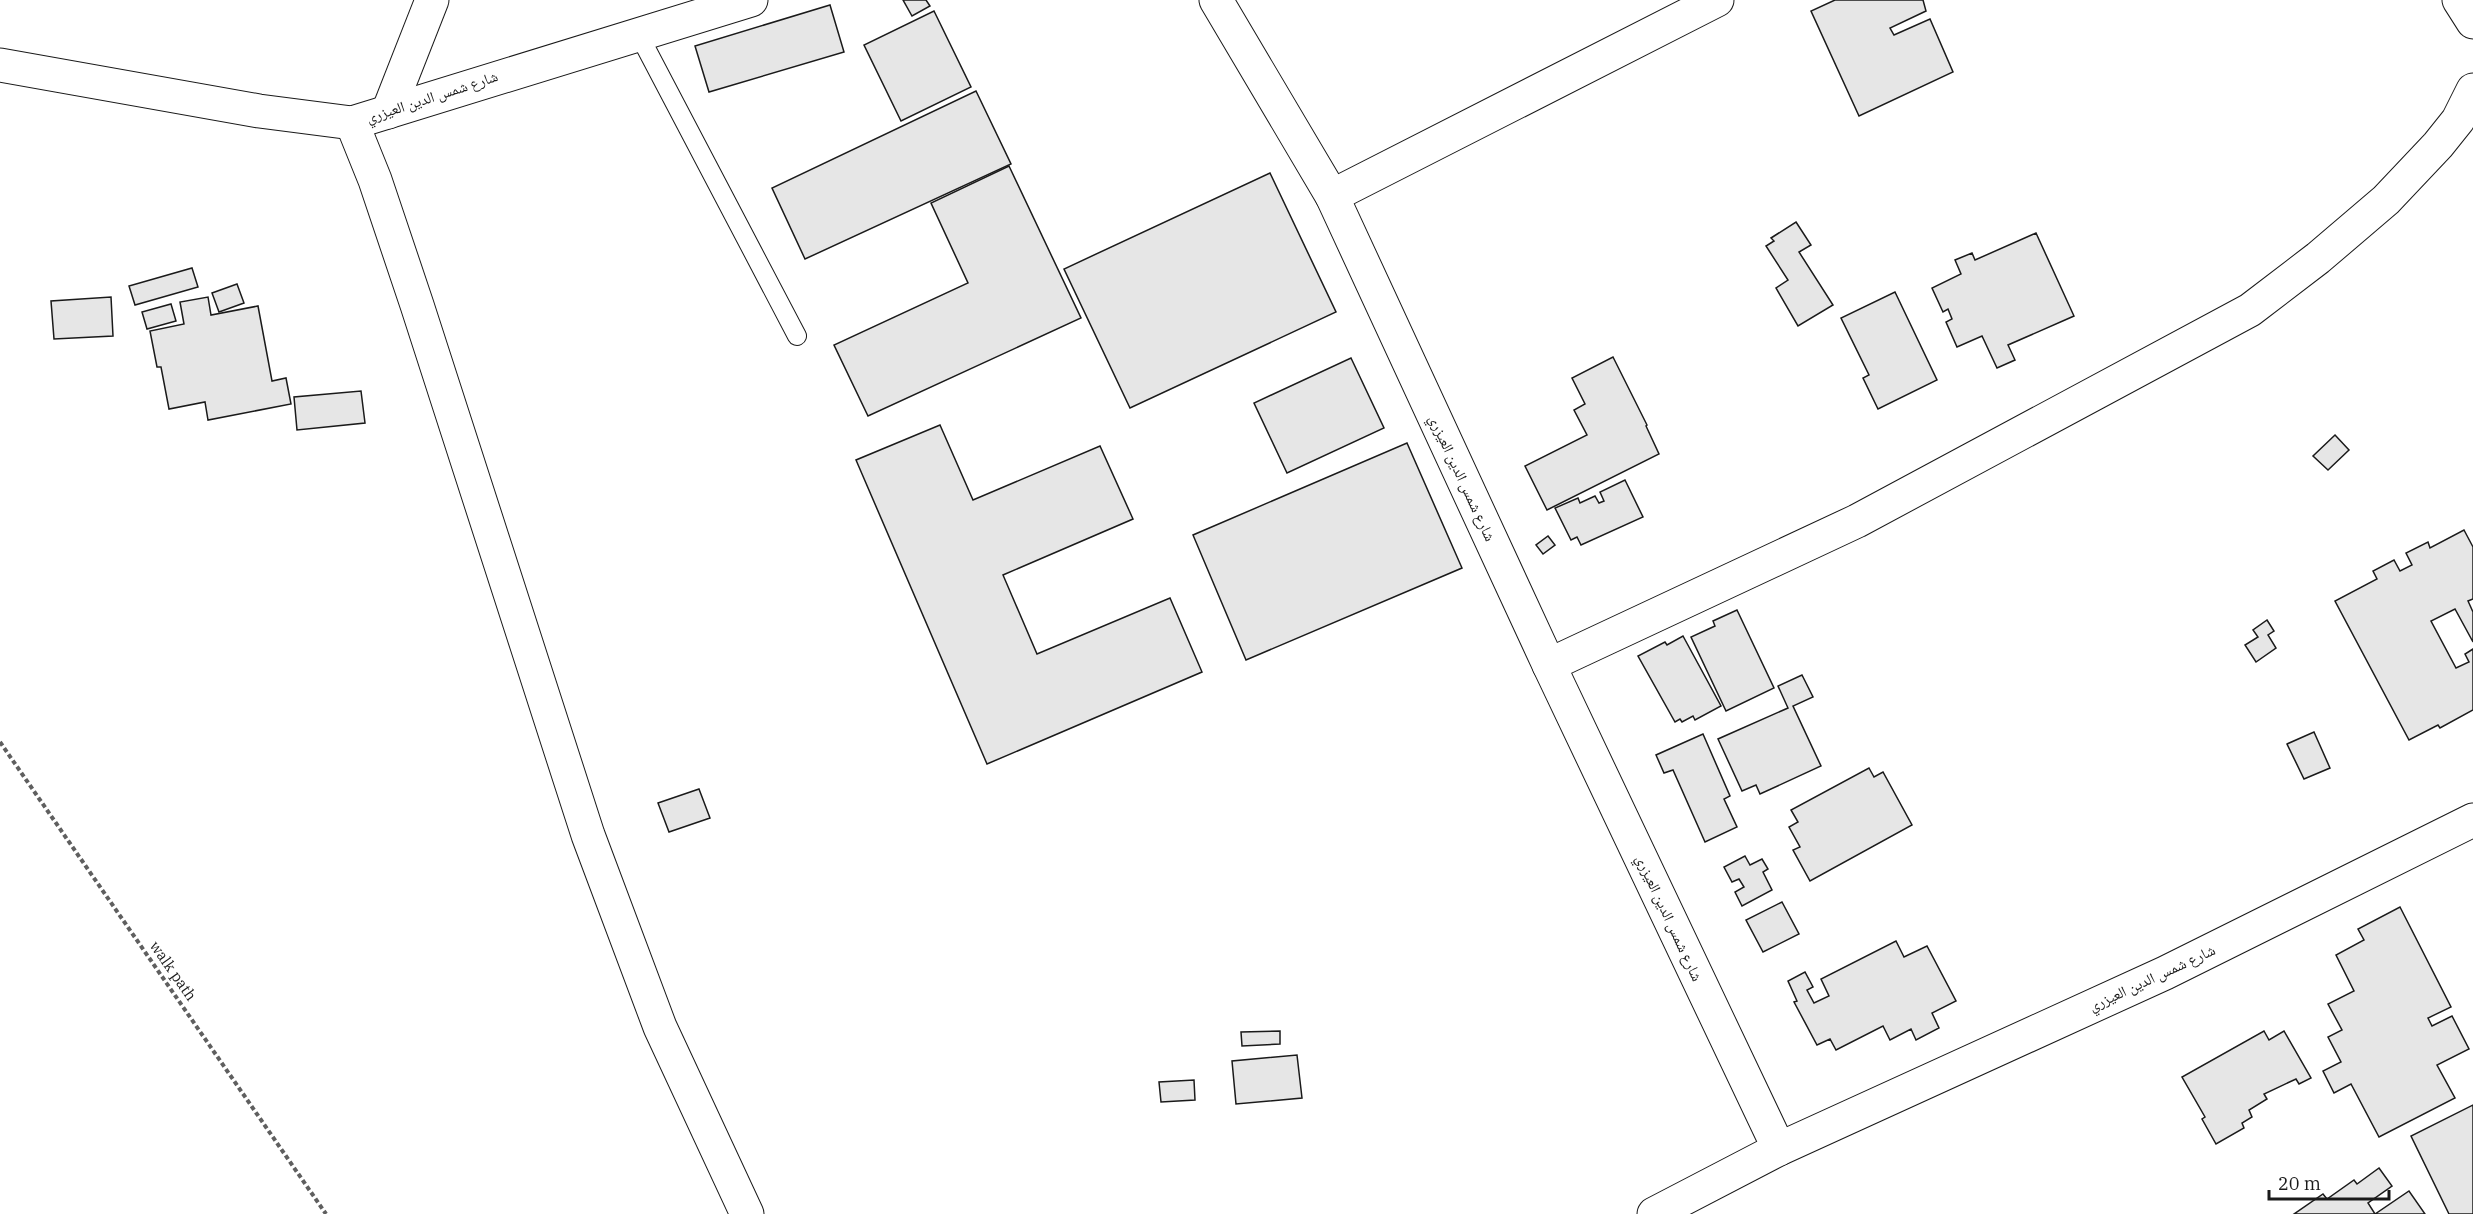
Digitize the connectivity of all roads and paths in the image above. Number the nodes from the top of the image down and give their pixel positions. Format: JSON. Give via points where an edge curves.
{"nodes":[{"id":1,"x":432,"y":0,"type":"edge"},
{"id":2,"x":751,"y":0,"type":"edge"},
{"id":3,"x":1216,"y":0,"type":"edge"},
{"id":4,"x":1717,"y":0,"type":"edge"},
{"id":5,"x":2459,"y":0,"type":"edge"},
{"id":6,"x":2473,"y":22,"type":"edge"},
{"id":7,"x":638,"y":33,"type":"junction"},
{"id":8,"x":0,"y":65,"type":"edge"},
{"id":9,"x":2473,"y":92,"type":"edge"},
{"id":10,"x":388,"y":112,"type":"junction"},
{"id":11,"x":352,"y":123,"type":"junction"},
{"id":12,"x":1332,"y":196,"type":"junction"},
{"id":13,"x":797,"y":336,"type":"dead end"},
{"id":14,"x":1549,"y":665,"type":"junction"},
{"id":15,"x":0,"y":742,"type":"edge"},
{"id":16,"x":2473,"y":820,"type":"edge"},
{"id":17,"x":1779,"y":1149,"type":"junction"},
{"id":18,"x":326,"y":1214,"type":"edge"},
{"id":19,"x":747,"y":1214,"type":"edge"},
{"id":20,"x":1654,"y":1214,"type":"edge"}],
"edges":[{"from":1,"to":10,"type":"street"},
{"from":2,"to":7,"type":"street","name":"شارع شمس الدين العيزري"},
{"from":3,"to":12,"type":"street","name":"شارع شمس الدين العيزري"},
{"from":4,"to":12,"type":"street"},
{"from":5,"to":6,"type":"street"},
{"from":7,"to":10,"type":"street","name":"شارع شمس الدين العيزري"},
{"from":7,"to":13,"type":"lane"},
{"from":8,"to":11,"type":"street","name":"شارع شمس الدين العيزري","via":[[259,111]]},
{"from":9,"to":14,"type":"street","via":[[2458,120],[2427,159],[2386,200],[2250,310],[1857,521]]},
{"from":10,"to":11,"type":"street","name":"شارع شمس الدين العيزري"},
{"from":11,"to":19,"type":"street","via":[[421,316],[588,835],[660,1027]]},
{"from":12,"to":14,"type":"street","name":"شارع شمس الدين العيزري"},
{"from":14,"to":17,"type":"street","name":"شارع شمس الدين العيزري"},
{"from":15,"to":18,"type":"path","name":"walk path"},
{"from":16,"to":17,"type":"street","name":"شارع شمس الدين العيزري","via":[[2165,973]]},
{"from":17,"to":20,"type":"street"}]}
